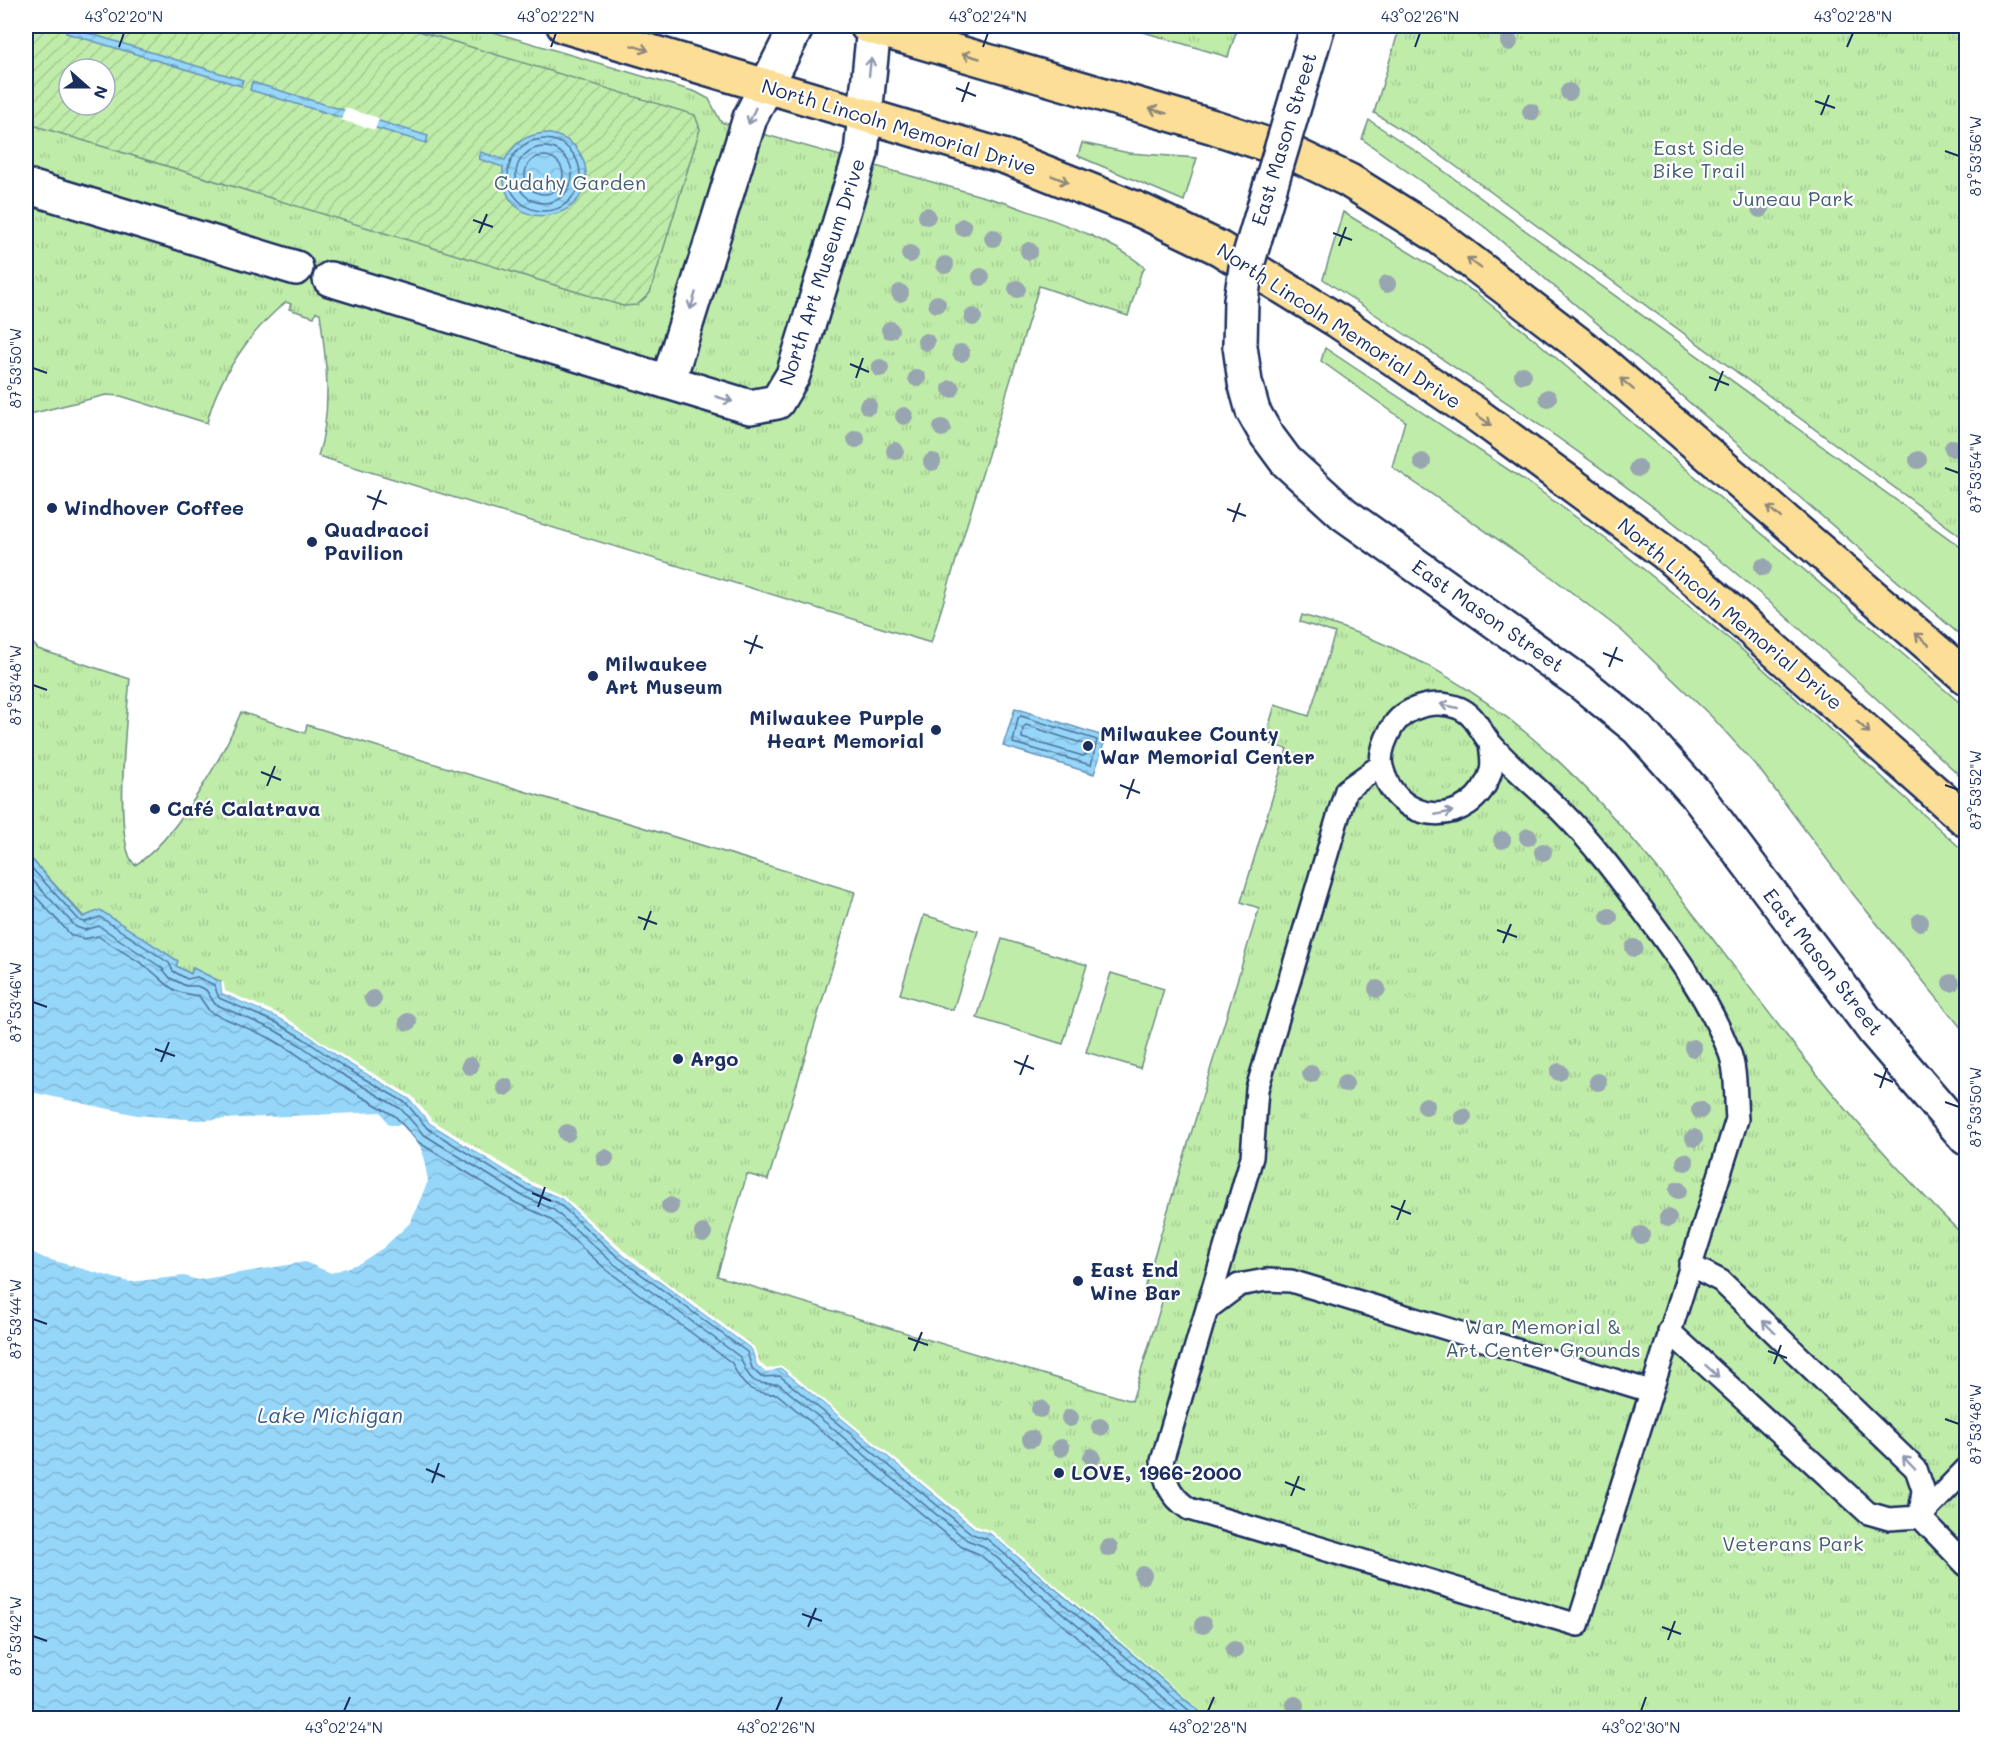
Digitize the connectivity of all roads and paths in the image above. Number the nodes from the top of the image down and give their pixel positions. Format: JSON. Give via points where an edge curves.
{"nodes":[{"id":1,"x":564,"y":26,"type":"edge"},
{"id":2,"x":797,"y":26,"type":"edge"},
{"id":3,"x":872,"y":26,"type":"edge"},
{"id":4,"x":1318,"y":26,"type":"edge"},
{"id":5,"x":767,"y":86,"type":"junction"},
{"id":6,"x":865,"y":116,"type":"junction"},
{"id":7,"x":26,"y":186,"type":"edge"},
{"id":8,"x":296,"y":268,"type":"dead end"},
{"id":9,"x":330,"y":279,"type":"dead end"},
{"id":10,"x":668,"y":382,"type":"junction"},
{"id":11,"x":1966,"y":677,"type":"edge"},
{"id":12,"x":1490,"y":744,"type":"junction"},
{"id":13,"x":1381,"y":765,"type":"junction"},
{"id":14,"x":1966,"y":820,"type":"edge"},
{"id":15,"x":1966,"y":1138,"type":"edge"},
{"id":16,"x":1690,"y":1265,"type":"junction"},
{"id":17,"x":1207,"y":1309,"type":"junction"},
{"id":18,"x":1669,"y":1331,"type":"junction"},
{"id":19,"x":1650,"y":1391,"type":"junction"},
{"id":20,"x":1966,"y":1469,"type":"edge"},
{"id":21,"x":1920,"y":1517,"type":"junction"},
{"id":22,"x":1966,"y":1565,"type":"edge"}],
"edges":[{"from":1,"to":5,"type":"main road","name":"North Lincoln Memorial Drive","one_way":true},
{"from":2,"to":5,"type":"street"},
{"from":6,"to":3,"type":"street","name":"North Art Museum Drive","one_way":true},
{"from":11,"to":3,"type":"main road","one_way":true,"via":[[1592,354],[1435,234],[1348,180],[1292,153]]},
{"from":4,"to":15,"type":"street","name":"East Mason Street","bridge":true,"via":[[1246,268],[1241,300],[1240,346],[1245,382],[1253,411],[1266,434],[1286,461],[1344,514],[1580,682],[1638,729],[1696,794],[1875,1032]]},
{"from":5,"to":6,"type":"main road","name":"North Lincoln Memorial Drive"},
{"from":5,"to":10,"type":"street","one_way":true,"via":[[750,118]]},
{"from":10,"to":6,"type":"street","name":"North Art Museum Drive","one_way":true,"via":[[750,407],[777,402],[793,375],[861,153]]},
{"from":6,"to":14,"type":"main road","name":"North Lincoln Memorial Drive","one_way":true,"via":[[1006,157],[1142,211],[1219,248],[1338,321],[1477,415],[1665,553]]},
{"from":7,"to":8,"type":"street"},
{"from":9,"to":10,"type":"street","name":"North Art Museum Drive"},
{"from":12,"to":13,"type":"lane","one_way":true,"via":[[1479,723],[1460,709],[1438,704],[1415,708],[1395,721],[1384,741]]},
{"from":13,"to":12,"type":"lane","one_way":true,"via":[[1390,790],[1410,809],[1436,815],[1463,808],[1482,792],[1492,769]]},
{"from":12,"to":16,"type":"lane","via":[[1562,811],[1604,858],[1689,972],[1731,1054],[1737,1119]]},
{"from":13,"to":17,"type":"lane","via":[[1347,790],[1257,1089],[1251,1157]]},
{"from":16,"to":18,"type":"lane"},
{"from":21,"to":16,"type":"lane","one_way":true,"via":[[1923,1489],[1916,1469],[1721,1281]]},
{"from":17,"to":19,"type":"lane","via":[[1239,1285],[1291,1281]]},
{"from":17,"to":19,"type":"lane","via":[[1162,1461],[1165,1482],[1175,1499],[1189,1509],[1578,1625]]},
{"from":18,"to":19,"type":"lane"},
{"from":18,"to":21,"type":"lane","one_way":true,"via":[[1868,1513],[1889,1519]]},
{"from":20,"to":21,"type":"lane"},
{"from":21,"to":22,"type":"lane"}]}
